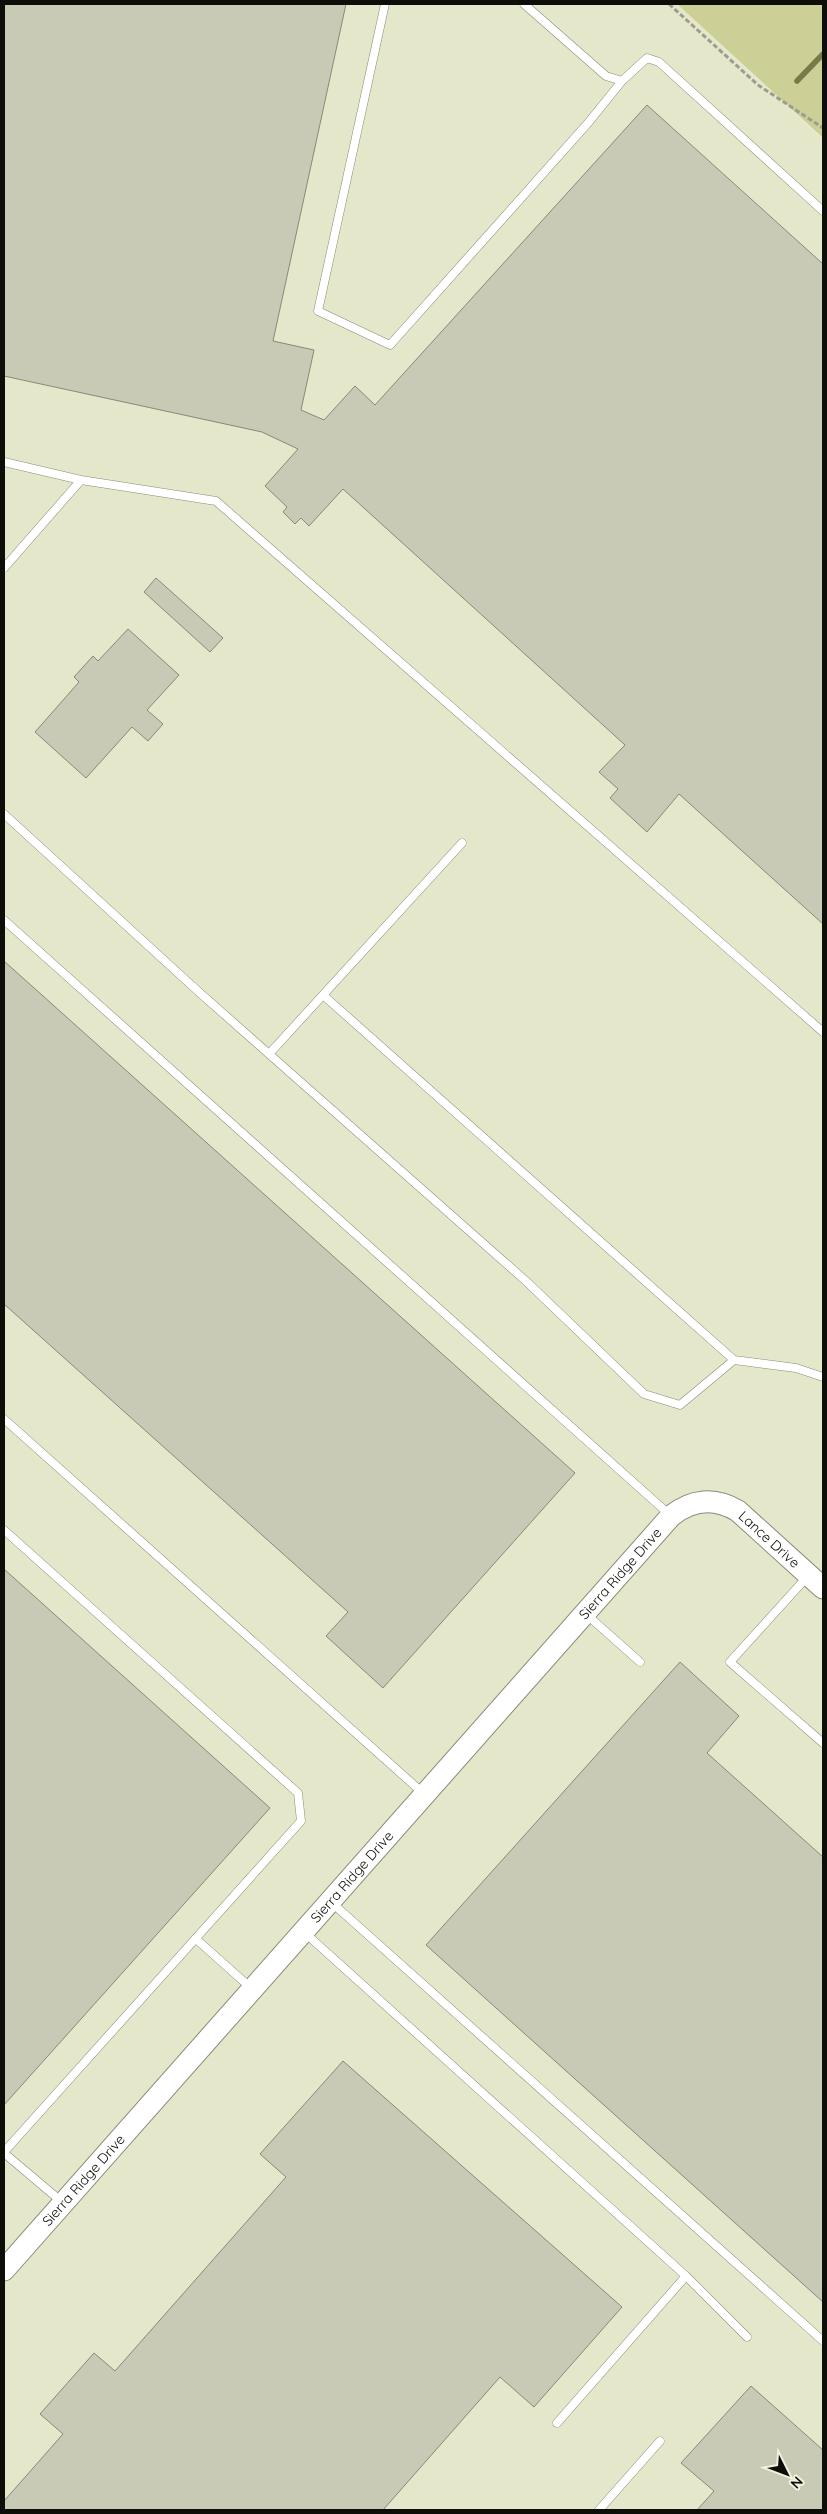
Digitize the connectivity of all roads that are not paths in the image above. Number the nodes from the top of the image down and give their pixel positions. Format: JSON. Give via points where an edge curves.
{"nodes":[{"id":1,"x":385,"y":4,"type":"edge"},
{"id":2,"x":524,"y":4,"type":"edge"},
{"id":3,"x":622,"y":81,"type":"junction"},
{"id":4,"x":823,"y":211,"type":"edge"},
{"id":5,"x":4,"y":462,"type":"edge"},
{"id":6,"x":81,"y":480,"type":"junction"},
{"id":7,"x":4,"y":568,"type":"edge"},
{"id":8,"x":4,"y":814,"type":"edge"},
{"id":9,"x":462,"y":843,"type":"dead end"},
{"id":10,"x":4,"y":920,"type":"edge"},
{"id":11,"x":324,"y":994,"type":"junction"},
{"id":12,"x":823,"y":1032,"type":"edge"},
{"id":13,"x":269,"y":1054,"type":"junction"},
{"id":14,"x":734,"y":1360,"type":"junction"},
{"id":15,"x":823,"y":1377,"type":"edge"},
{"id":16,"x":4,"y":1419,"type":"edge"},
{"id":17,"x":710,"y":1501,"type":"joint"},
{"id":18,"x":671,"y":1516,"type":"junction"},
{"id":19,"x":4,"y":1530,"type":"edge"},
{"id":20,"x":816,"y":1582,"type":"edge"},
{"id":21,"x":584,"y":1613,"type":"junction"},
{"id":22,"x":640,"y":1662,"type":"dead end"},
{"id":23,"x":823,"y":1743,"type":"edge"},
{"id":24,"x":424,"y":1794,"type":"junction"},
{"id":25,"x":330,"y":1901,"type":"junction"},
{"id":26,"x":303,"y":1931,"type":"junction"},
{"id":27,"x":196,"y":1939,"type":"junction"},
{"id":28,"x":252,"y":1989,"type":"junction"},
{"id":29,"x":4,"y":2153,"type":"edge"},
{"id":30,"x":63,"y":2204,"type":"junction"},
{"id":31,"x":4,"y":2270,"type":"edge"},
{"id":32,"x":686,"y":2276,"type":"junction"},
{"id":33,"x":747,"y":2337,"type":"dead end"},
{"id":34,"x":823,"y":2341,"type":"edge"},
{"id":35,"x":557,"y":2423,"type":"dead end"},
{"id":36,"x":660,"y":2441,"type":"dead end"},
{"id":37,"x":599,"y":2510,"type":"edge"}],
"edges":[{"from":1,"to":3,"type":"lane","via":[[318,311],[390,345],[588,124]]},
{"from":2,"to":3,"type":"lane","via":[[606,76]]},
{"from":3,"to":4,"type":"lane","via":[[647,58],[659,62]]},
{"from":5,"to":6,"type":"lane"},
{"from":6,"to":7,"type":"lane"},
{"from":6,"to":12,"type":"lane","via":[[216,501]]},
{"from":8,"to":13,"type":"lane"},
{"from":9,"to":11,"type":"lane"},
{"from":10,"to":18,"type":"lane"},
{"from":11,"to":13,"type":"lane"},
{"from":11,"to":14,"type":"lane"},
{"from":13,"to":14,"type":"lane","via":[[527,1282],[644,1394],[680,1405]]},
{"from":14,"to":15,"type":"lane","via":[[796,1368]]},
{"from":16,"to":24,"type":"lane"},
{"from":17,"to":18,"type":"street","name":"Sierra Ridge Drive","via":[[692,1503]]},
{"from":17,"to":20,"type":"street","name":"Lance Drive","via":[[726,1503],[738,1511]]},
{"from":18,"to":21,"type":"street","name":"Sierra Ridge Drive"},
{"from":19,"to":27,"type":"lane","via":[[298,1793],[301,1821]]},
{"from":20,"to":23,"type":"lane","via":[[730,1662]]},
{"from":21,"to":22,"type":"lane"},
{"from":21,"to":24,"type":"street","name":"Sierra Ridge Drive"},
{"from":24,"to":25,"type":"street","name":"Sierra Ridge Drive"},
{"from":25,"to":26,"type":"street","name":"Sierra Ridge Drive"},
{"from":25,"to":34,"type":"lane"},
{"from":26,"to":28,"type":"street","name":"Sierra Ridge Drive"},
{"from":26,"to":32,"type":"lane"},
{"from":27,"to":28,"type":"lane"},
{"from":27,"to":29,"type":"lane"},
{"from":28,"to":30,"type":"street","name":"Sierra Ridge Drive"},
{"from":29,"to":30,"type":"lane"},
{"from":30,"to":31,"type":"street","name":"Sierra Ridge Drive"},
{"from":32,"to":33,"type":"lane"},
{"from":32,"to":35,"type":"lane"},
{"from":36,"to":37,"type":"lane"}]}
